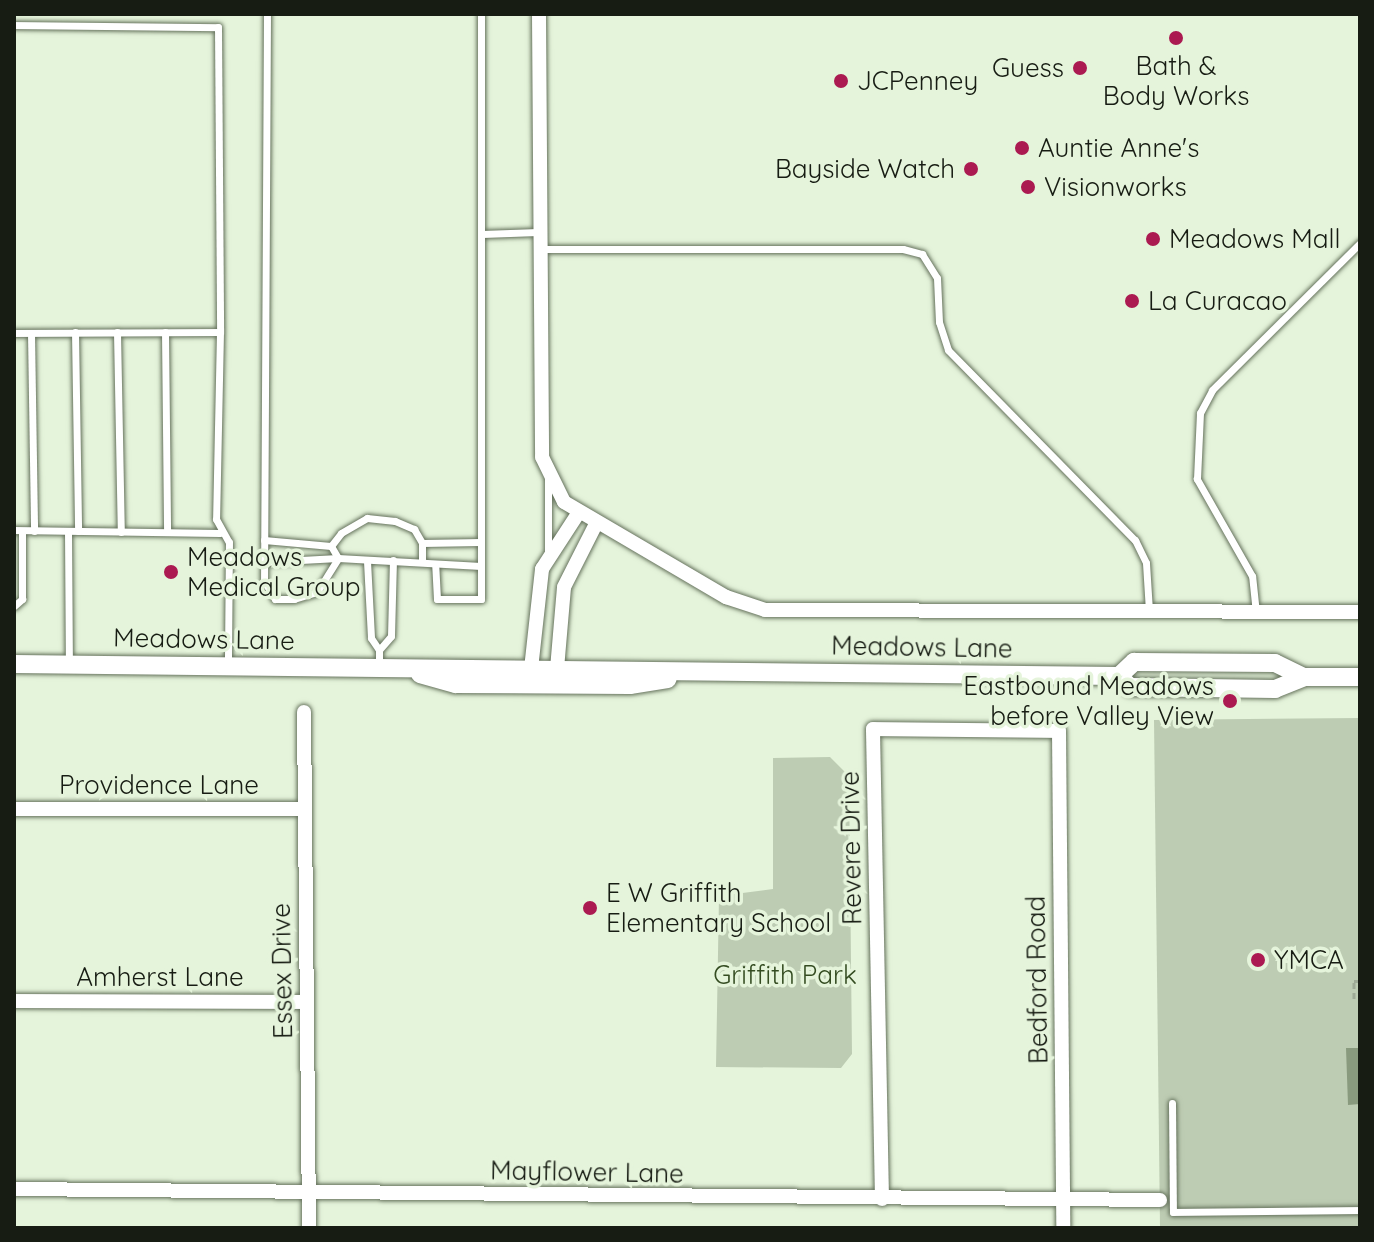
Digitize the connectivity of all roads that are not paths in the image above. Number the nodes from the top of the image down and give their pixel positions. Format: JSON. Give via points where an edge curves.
{"nodes":[{"id":1,"x":267,"y":14,"type":"edge"},
{"id":2,"x":481,"y":14,"type":"edge"},
{"id":3,"x":539,"y":14,"type":"edge"},
{"id":4,"x":14,"y":25,"type":"edge"},
{"id":5,"x":538,"y":232,"type":"junction"},
{"id":6,"x":482,"y":234,"type":"junction"},
{"id":7,"x":1360,"y":243,"type":"edge"},
{"id":8,"x":538,"y":249,"type":"junction"},
{"id":9,"x":75,"y":332,"type":"junction"},
{"id":10,"x":117,"y":332,"type":"junction"},
{"id":11,"x":165,"y":332,"type":"junction"},
{"id":12,"x":220,"y":332,"type":"junction"},
{"id":13,"x":14,"y":333,"type":"edge"},
{"id":14,"x":31,"y":333,"type":"junction"},
{"id":15,"x":547,"y":475,"type":"junction"},
{"id":16,"x":579,"y":512,"type":"junction"},
{"id":17,"x":596,"y":524,"type":"junction"},
{"id":18,"x":18,"y":530,"type":"edge"},
{"id":19,"x":34,"y":531,"type":"junction"},
{"id":20,"x":68,"y":531,"type":"junction"},
{"id":21,"x":78,"y":531,"type":"junction"},
{"id":22,"x":121,"y":532,"type":"junction"},
{"id":23,"x":167,"y":532,"type":"junction"},
{"id":24,"x":220,"y":533,"type":"junction"},
{"id":25,"x":264,"y":540,"type":"junction"},
{"id":26,"x":481,"y":542,"type":"junction"},
{"id":27,"x":422,"y":543,"type":"junction"},
{"id":28,"x":331,"y":546,"type":"junction"},
{"id":29,"x":338,"y":558,"type":"junction"},
{"id":30,"x":548,"y":559,"type":"junction"},
{"id":31,"x":393,"y":560,"type":"junction"},
{"id":32,"x":367,"y":561,"type":"junction"},
{"id":33,"x":264,"y":562,"type":"junction"},
{"id":34,"x":422,"y":562,"type":"junction"},
{"id":35,"x":435,"y":566,"type":"junction"},
{"id":36,"x":481,"y":566,"type":"junction"},
{"id":37,"x":14,"y":606,"type":"edge"},
{"id":38,"x":1360,"y":612,"type":"edge"},
{"id":39,"x":1149,"y":613,"type":"junction"},
{"id":40,"x":1256,"y":615,"type":"junction"},
{"id":41,"x":384,"y":662,"type":"junction"},
{"id":42,"x":14,"y":664,"type":"edge"},
{"id":43,"x":69,"y":664,"type":"junction"},
{"id":44,"x":228,"y":666,"type":"junction"},
{"id":45,"x":531,"y":669,"type":"junction"},
{"id":46,"x":557,"y":669,"type":"junction"},
{"id":47,"x":724,"y":671,"type":"junction"},
{"id":48,"x":1119,"y":676,"type":"junction"},
{"id":49,"x":1304,"y":677,"type":"junction"},
{"id":50,"x":1360,"y":677,"type":"edge"},
{"id":51,"x":304,"y":712,"type":"dead end"},
{"id":52,"x":1059,"y":731,"type":"joint"},
{"id":53,"x":14,"y":809,"type":"edge"},
{"id":54,"x":305,"y":809,"type":"junction"},
{"id":55,"x":14,"y":1001,"type":"edge"},
{"id":56,"x":306,"y":1002,"type":"junction"},
{"id":57,"x":1172,"y":1103,"type":"dead end"},
{"id":58,"x":14,"y":1189,"type":"edge"},
{"id":59,"x":309,"y":1193,"type":"junction"},
{"id":60,"x":882,"y":1199,"type":"junction"},
{"id":61,"x":1063,"y":1199,"type":"junction"},
{"id":62,"x":1166,"y":1200,"type":"junction"},
{"id":63,"x":1360,"y":1210,"type":"edge"},
{"id":64,"x":309,"y":1228,"type":"edge"},
{"id":65,"x":1063,"y":1228,"type":"edge"}],
"edges":[{"from":1,"to":25,"type":"lane"},
{"from":2,"to":6,"type":"lane"},
{"from":3,"to":5,"type":"street"},
{"from":4,"to":12,"type":"lane","via":[[218,27]]},
{"from":5,"to":6,"type":"lane"},
{"from":5,"to":8,"type":"street"},
{"from":6,"to":26,"type":"lane"},
{"from":7,"to":40,"type":"lane","via":[[1212,390],[1200,413],[1197,479],[1252,576]]},
{"from":8,"to":15,"type":"street","via":[[542,457]]},
{"from":8,"to":39,"type":"lane","via":[[903,249],[922,254],[937,278],[939,322],[948,350],[1135,540],[1146,563]]},
{"from":9,"to":10,"type":"lane"},
{"from":9,"to":14,"type":"lane"},
{"from":9,"to":21,"type":"lane"},
{"from":10,"to":11,"type":"lane"},
{"from":10,"to":22,"type":"lane"},
{"from":11,"to":12,"type":"lane"},
{"from":11,"to":23,"type":"lane"},
{"from":12,"to":24,"type":"lane"},
{"from":13,"to":14,"type":"lane"},
{"from":14,"to":19,"type":"lane"},
{"from":15,"to":16,"type":"street","via":[[555,493]]},
{"from":15,"to":30,"type":"lane"},
{"from":16,"to":17,"type":"street"},
{"from":16,"to":30,"type":"street"},
{"from":17,"to":39,"type":"street","via":[[726,597],[765,610]]},
{"from":17,"to":46,"type":"street","via":[[564,587]]},
{"from":18,"to":19,"type":"lane"},
{"from":18,"to":37,"type":"lane","via":[[22,599]]},
{"from":19,"to":20,"type":"lane"},
{"from":20,"to":21,"type":"lane"},
{"from":20,"to":43,"type":"lane"},
{"from":21,"to":22,"type":"lane"},
{"from":22,"to":23,"type":"lane"},
{"from":23,"to":24,"type":"lane"},
{"from":24,"to":44,"type":"lane","via":[[229,542]]},
{"from":25,"to":28,"type":"lane"},
{"from":25,"to":33,"type":"lane"},
{"from":26,"to":27,"type":"lane"},
{"from":26,"to":36,"type":"lane"},
{"from":27,"to":28,"type":"lane","via":[[414,529],[367,518],[341,533]]},
{"from":27,"to":34,"type":"lane"},
{"from":28,"to":29,"type":"lane"},
{"from":29,"to":32,"type":"lane"},
{"from":29,"to":33,"type":"lane"},
{"from":29,"to":33,"type":"lane","via":[[317,592],[294,599],[275,599],[264,581]]},
{"from":30,"to":45,"type":"street","via":[[536,591]]},
{"from":31,"to":32,"type":"lane"},
{"from":31,"to":34,"type":"lane"},
{"from":31,"to":41,"type":"lane","via":[[391,636]]},
{"from":32,"to":41,"type":"lane","via":[[371,638]]},
{"from":34,"to":35,"type":"lane"},
{"from":35,"to":36,"type":"lane"},
{"from":35,"to":36,"type":"lane","via":[[437,599],[481,599]]},
{"from":38,"to":40,"type":"street"},
{"from":39,"to":40,"type":"street"},
{"from":41,"to":44,"type":"street","name":"Meadows Lane"},
{"from":41,"to":45,"type":"street","name":"Meadows Lane"},
{"from":41,"to":47,"type":"street","name":"Meadows Lane","via":[[456,684],[630,685]]},
{"from":42,"to":43,"type":"street","name":"Meadows Lane"},
{"from":43,"to":44,"type":"street","name":"Meadows Lane"},
{"from":45,"to":46,"type":"street","name":"Meadows Lane"},
{"from":46,"to":47,"type":"street","name":"Meadows Lane"},
{"from":47,"to":48,"type":"street","name":"Meadows Lane"},
{"from":48,"to":49,"type":"street","name":"Meadows Lane","via":[[1130,687],[1275,689]]},
{"from":48,"to":49,"type":"street","name":"Meadows Lane","via":[[1134,662],[1147,662],[1275,663]]},
{"from":49,"to":50,"type":"street","name":"Meadows Lane"},
{"from":51,"to":54,"type":"street","name":"Essex Drive"},
{"from":52,"to":60,"type":"street","name":"Revere Drive","via":[[873,729]]},
{"from":52,"to":61,"type":"street","name":"Bedford Road"},
{"from":53,"to":54,"type":"street","name":"Providence Lane"},
{"from":54,"to":56,"type":"street","name":"Essex Drive"},
{"from":55,"to":56,"type":"street","name":"Amherst Lane"},
{"from":56,"to":59,"type":"street","name":"Essex Drive"},
{"from":57,"to":62,"type":"lane"},
{"from":58,"to":59,"type":"street","name":"Mayflower Lane"},
{"from":59,"to":60,"type":"street","name":"Mayflower Lane"},
{"from":59,"to":64,"type":"street","name":"Essex Drive"},
{"from":60,"to":61,"type":"street","name":"Mayflower Lane"},
{"from":61,"to":62,"type":"street","name":"Mayflower Lane"},
{"from":61,"to":65,"type":"street","name":"Bedford Road"},
{"from":62,"to":63,"type":"lane","via":[[1173,1212]]}]}
